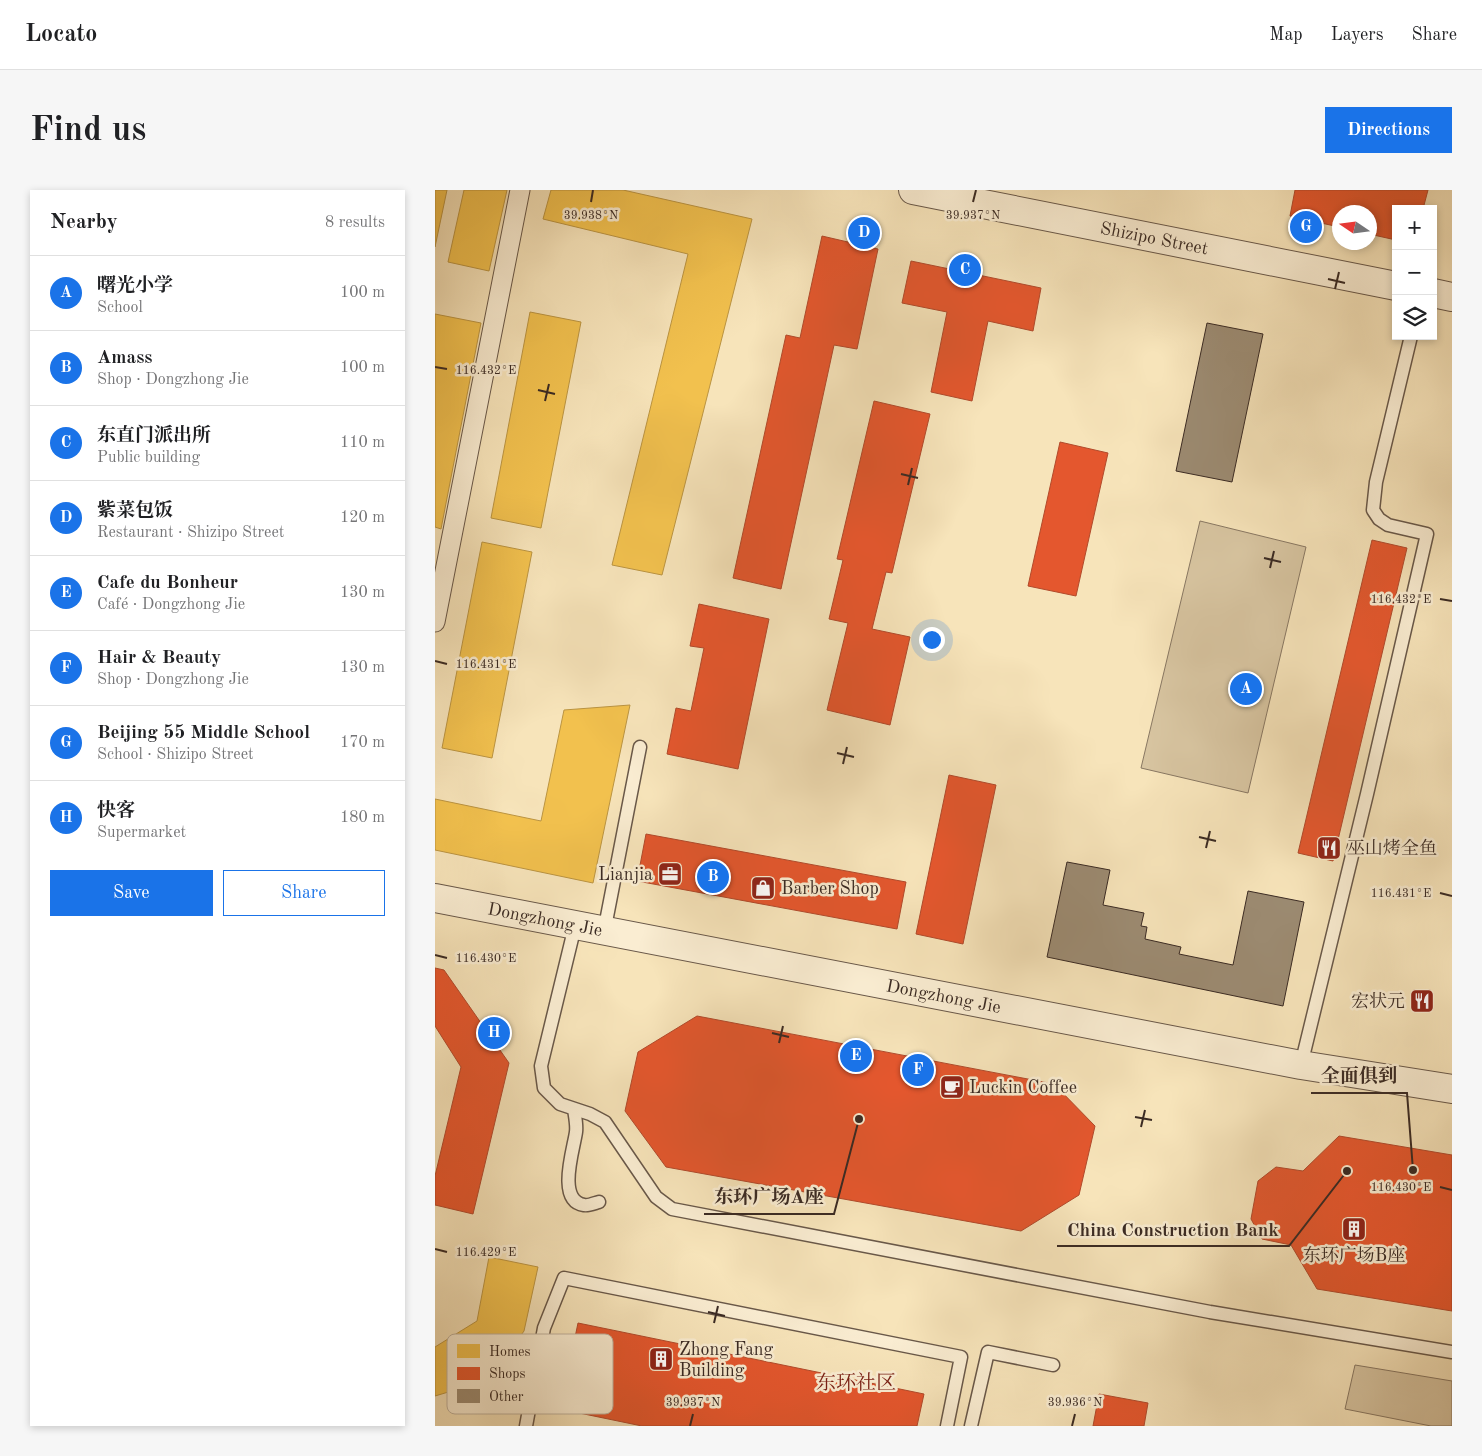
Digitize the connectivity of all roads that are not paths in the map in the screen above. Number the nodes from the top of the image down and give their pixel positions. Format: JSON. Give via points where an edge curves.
{"nodes":[{"id":1,"x":520,"y":190,"type":"edge"},
{"id":2,"x":913,"y":190,"type":"edge"},
{"id":3,"x":1392,"y":285,"type":"edge"},
{"id":4,"x":1437,"y":294,"type":"edge"},
{"id":5,"x":1452,"y":297,"type":"edge"},
{"id":6,"x":1410,"y":340,"type":"edge"},
{"id":7,"x":435,"y":622,"type":"edge"},
{"id":8,"x":640,"y":747,"type":"dead end"},
{"id":9,"x":435,"y":898,"type":"edge"},
{"id":10,"x":575,"y":926,"type":"junction"},
{"id":11,"x":604,"y":932,"type":"junction"},
{"id":12,"x":1301,"y":1066,"type":"junction"},
{"id":13,"x":1452,"y":1089,"type":"edge"},
{"id":14,"x":574,"y":1109,"type":"junction"},
{"id":15,"x":599,"y":1202,"type":"dead end"},
{"id":16,"x":543,"y":1334,"type":"edge"},
{"id":17,"x":1452,"y":1352,"type":"edge"},
{"id":18,"x":1053,"y":1365,"type":"dead end"},
{"id":19,"x":947,"y":1426,"type":"edge"},
{"id":20,"x":971,"y":1426,"type":"edge"}],
"edges":[{"from":1,"to":7,"type":"street"},
{"from":2,"to":3,"type":"street","name":"Shizipo Street"},
{"from":4,"to":5,"type":"street"},
{"from":6,"to":12,"type":"lane","via":[[1376,482],[1373,510],[1388,524],[1427,534]]},
{"from":8,"to":11,"type":"lane"},
{"from":9,"to":10,"type":"street","name":"Dongzhong Jie"},
{"from":10,"to":11,"type":"street","name":"Dongzhong Jie"},
{"from":10,"to":14,"type":"lane","via":[[541,1066],[544,1088],[560,1104]]},
{"from":11,"to":12,"type":"street","name":"Dongzhong Jie"},
{"from":12,"to":13,"type":"street","name":"Dongzhong Jie"},
{"from":14,"to":15,"type":"lane","via":[[577,1130],[569,1167],[569,1191],[577,1202],[585,1205]]},
{"from":14,"to":17,"type":"lane","via":[[605,1122],[655,1197],[672,1209],[1210,1312]]},
{"from":16,"to":19,"type":"lane","via":[[564,1278],[961,1357]]},
{"from":18,"to":20,"type":"lane","via":[[988,1352]]}]}
